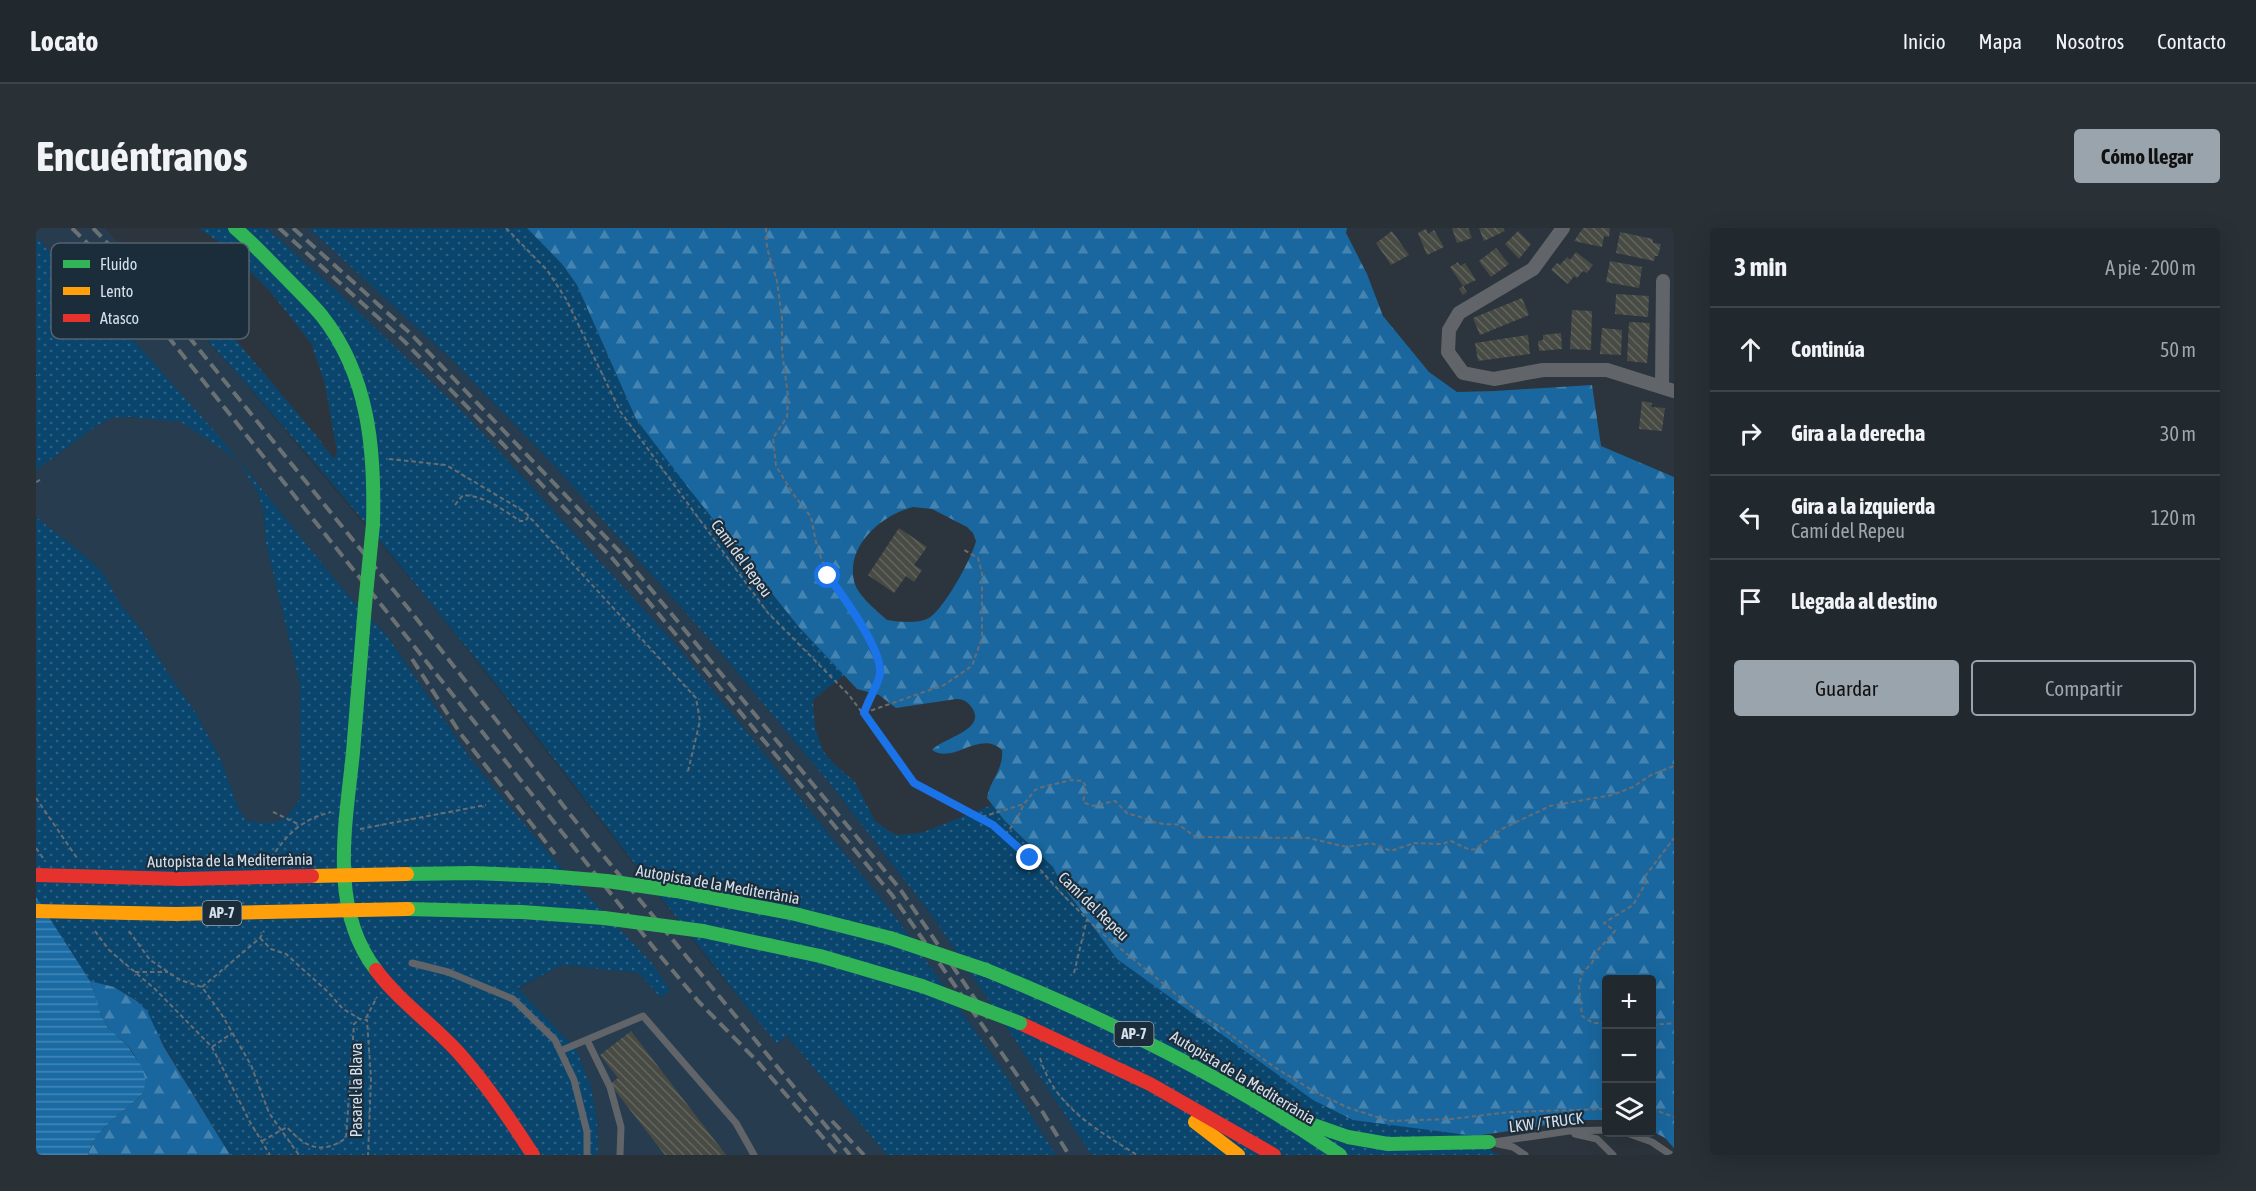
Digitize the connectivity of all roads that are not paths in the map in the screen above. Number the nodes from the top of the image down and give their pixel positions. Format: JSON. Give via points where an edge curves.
{"nodes":[{"id":1,"x":219,"y":228,"type":"edge"},
{"id":2,"x":236,"y":228,"type":"edge"},
{"id":3,"x":1563,"y":228,"type":"edge"},
{"id":4,"x":238,"y":243,"type":"edge"},
{"id":5,"x":249,"y":252,"type":"edge"},
{"id":6,"x":288,"y":280,"type":"junction"},
{"id":7,"x":1663,"y":280,"type":"dead end"},
{"id":8,"x":1668,"y":388,"type":"edge"},
{"id":9,"x":36,"y":875,"type":"edge"},
{"id":10,"x":36,"y":911,"type":"edge"},
{"id":11,"x":412,"y":963,"type":"dead end"},
{"id":12,"x":587,"y":1040,"type":"junction"},
{"id":13,"x":560,"y":1051,"type":"junction"},
{"id":14,"x":1131,"y":1073,"type":"junction"},
{"id":15,"x":1275,"y":1113,"type":"junction"},
{"id":16,"x":1602,"y":1130,"type":"edge"},
{"id":17,"x":1559,"y":1132,"type":"junction"},
{"id":18,"x":1638,"y":1137,"type":"edge"},
{"id":19,"x":1489,"y":1142,"type":"junction"},
{"id":20,"x":533,"y":1155,"type":"edge"},
{"id":21,"x":587,"y":1155,"type":"edge"},
{"id":22,"x":620,"y":1155,"type":"edge"},
{"id":23,"x":754,"y":1155,"type":"edge"},
{"id":24,"x":1238,"y":1155,"type":"edge"},
{"id":25,"x":1274,"y":1155,"type":"edge"},
{"id":26,"x":1340,"y":1155,"type":"edge"},
{"id":27,"x":1525,"y":1155,"type":"edge"},
{"id":28,"x":1613,"y":1155,"type":"edge"},
{"id":29,"x":1671,"y":1155,"type":"edge"}],
"edges":[{"from":1,"to":4,"type":"main road"},
{"from":2,"to":6,"type":"main road"},
{"from":3,"to":8,"type":"street","via":[[1533,269],[1459,313],[1449,330],[1448,352],[1463,374],[1494,379],[1543,370],[1607,370]]},
{"from":5,"to":6,"type":"main road"},
{"from":6,"to":20,"type":"main road","bridge":true,"via":[[322,316],[347,356],[368,417],[374,457],[373,524],[345,832],[343,876],[349,910],[366,955],[385,981],[456,1050],[499,1101]]},
{"from":7,"to":8,"type":"street"},
{"from":9,"to":15,"type":"main road","name":"Autopista de la Mediterrània","number":"AP-7","bridge":true,"via":[[181,879],[472,873],[607,881],[676,891],[795,914],[890,938],[986,970],[1163,1048]]},
{"from":10,"to":14,"type":"main road","number":"AP-7","bridge":true,"via":[[522,912],[703,931],[820,956],[922,986],[1020,1023]]},
{"from":11,"to":13,"type":"lane","via":[[447,972],[513,999],[555,1040]]},
{"from":12,"to":13,"type":"lane"},
{"from":12,"to":22,"type":"lane","via":[[610,1087],[621,1127]]},
{"from":12,"to":23,"type":"lane","via":[[643,1016],[736,1123]]},
{"from":13,"to":21,"type":"lane","via":[[574,1080],[587,1132]]},
{"from":14,"to":24,"type":"main road"},
{"from":14,"to":25,"type":"main road","number":"AP-7"},
{"from":15,"to":19,"type":"main road","via":[[1367,1142]]},
{"from":15,"to":26,"type":"main road","name":"Autopista de la Mediterrània","number":"AP-7"},
{"from":16,"to":17,"type":"lane","name":"LKW / TRUCK"},
{"from":17,"to":19,"type":"lane","name":"LKW / TRUCK"},
{"from":17,"to":28,"type":"lane","via":[[1597,1139]]},
{"from":18,"to":29,"type":"lane"},
{"from":19,"to":27,"type":"lane"}]}
